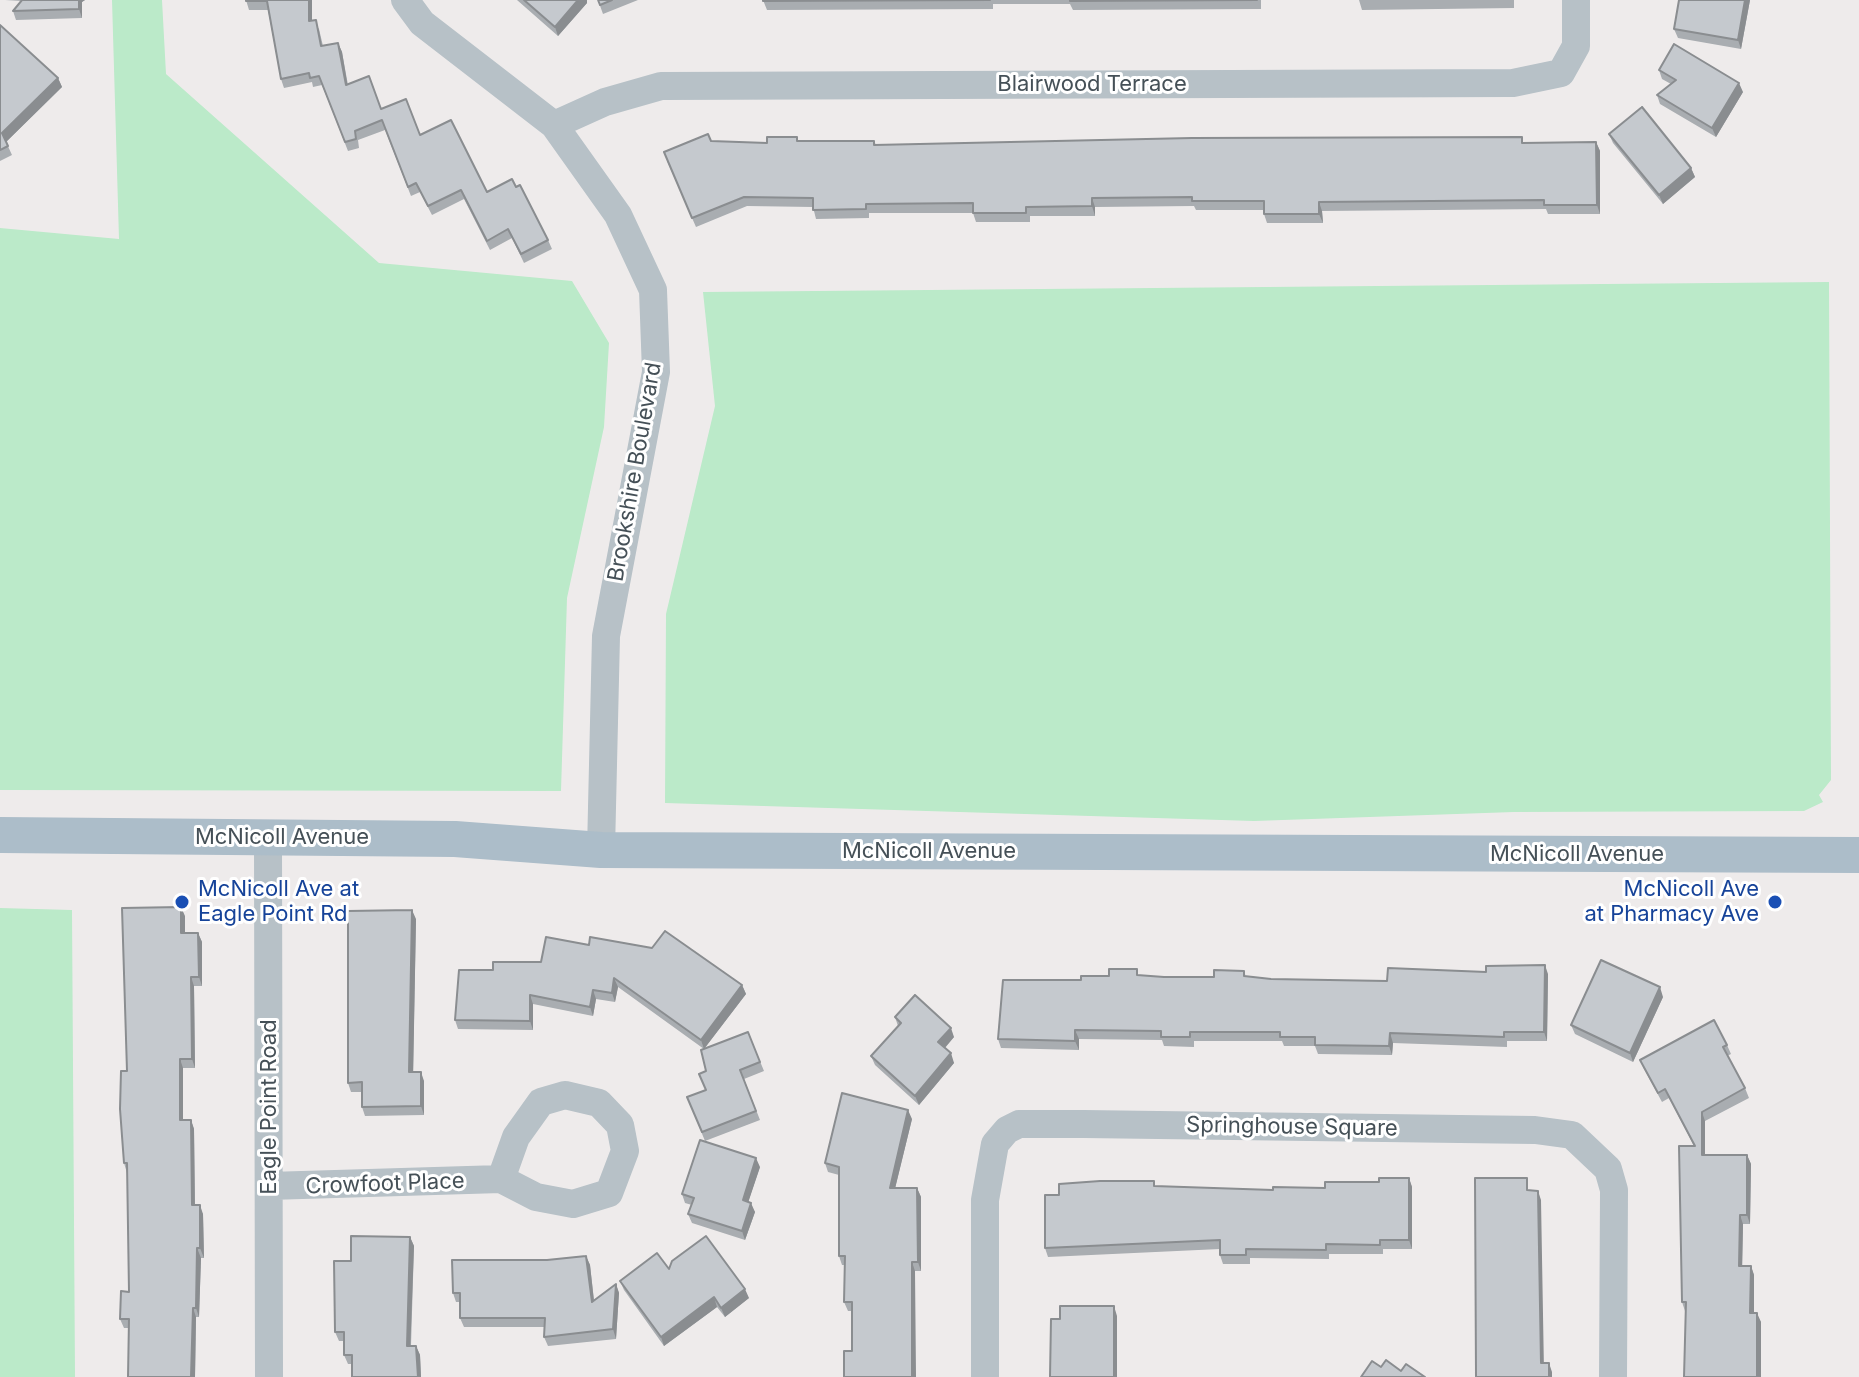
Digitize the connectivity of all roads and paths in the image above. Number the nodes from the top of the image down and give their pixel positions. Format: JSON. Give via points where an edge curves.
{"nodes":[{"id":1,"x":405,"y":0,"type":"edge"},
{"id":2,"x":1576,"y":0,"type":"edge"},
{"id":3,"x":554,"y":125,"type":"junction"},
{"id":4,"x":0,"y":835,"type":"edge"},
{"id":5,"x":268,"y":837,"type":"junction"},
{"id":6,"x":601,"y":850,"type":"junction"},
{"id":7,"x":1859,"y":855,"type":"edge"},
{"id":8,"x":501,"y":1179,"type":"junction"},
{"id":9,"x":269,"y":1186,"type":"junction"},
{"id":10,"x":269,"y":1377,"type":"edge"},
{"id":11,"x":985,"y":1377,"type":"edge"},
{"id":12,"x":1613,"y":1377,"type":"edge"}],
"edges":[{"from":1,"to":3,"type":"street","name":"Brookshire Boulevard","via":[[422,23]]},
{"from":2,"to":3,"type":"street","name":"Blairwood Terrace","via":[[1576,46],[1561,73],[1513,83],[661,86],[605,102]]},
{"from":3,"to":6,"type":"street","name":"Brookshire Boulevard","via":[[618,215],[653,290],[656,372],[606,636]]},
{"from":4,"to":5,"type":"main road","name":"McNicoll Avenue"},
{"from":5,"to":6,"type":"main road","name":"McNicoll Avenue","via":[[455,839]]},
{"from":5,"to":9,"type":"street","name":"Eagle Point Road"},
{"from":6,"to":7,"type":"main road","name":"McNicoll Avenue"},
{"from":8,"to":8,"type":"street","name":"Crowfoot Place","via":[[536,1197],[573,1204],[609,1193],[625,1151],[620,1125],[599,1103],[565,1095],[541,1102],[516,1137]]},
{"from":8,"to":9,"type":"street","name":"Crowfoot Place"},
{"from":9,"to":10,"type":"street","name":"Eagle Point Road"},
{"from":11,"to":12,"type":"street","name":"Springhouse Square","via":[[989,1160],[995,1144],[1019,1124],[1535,1130],[1572,1135],[1608,1169],[1614,1190]]}]}
